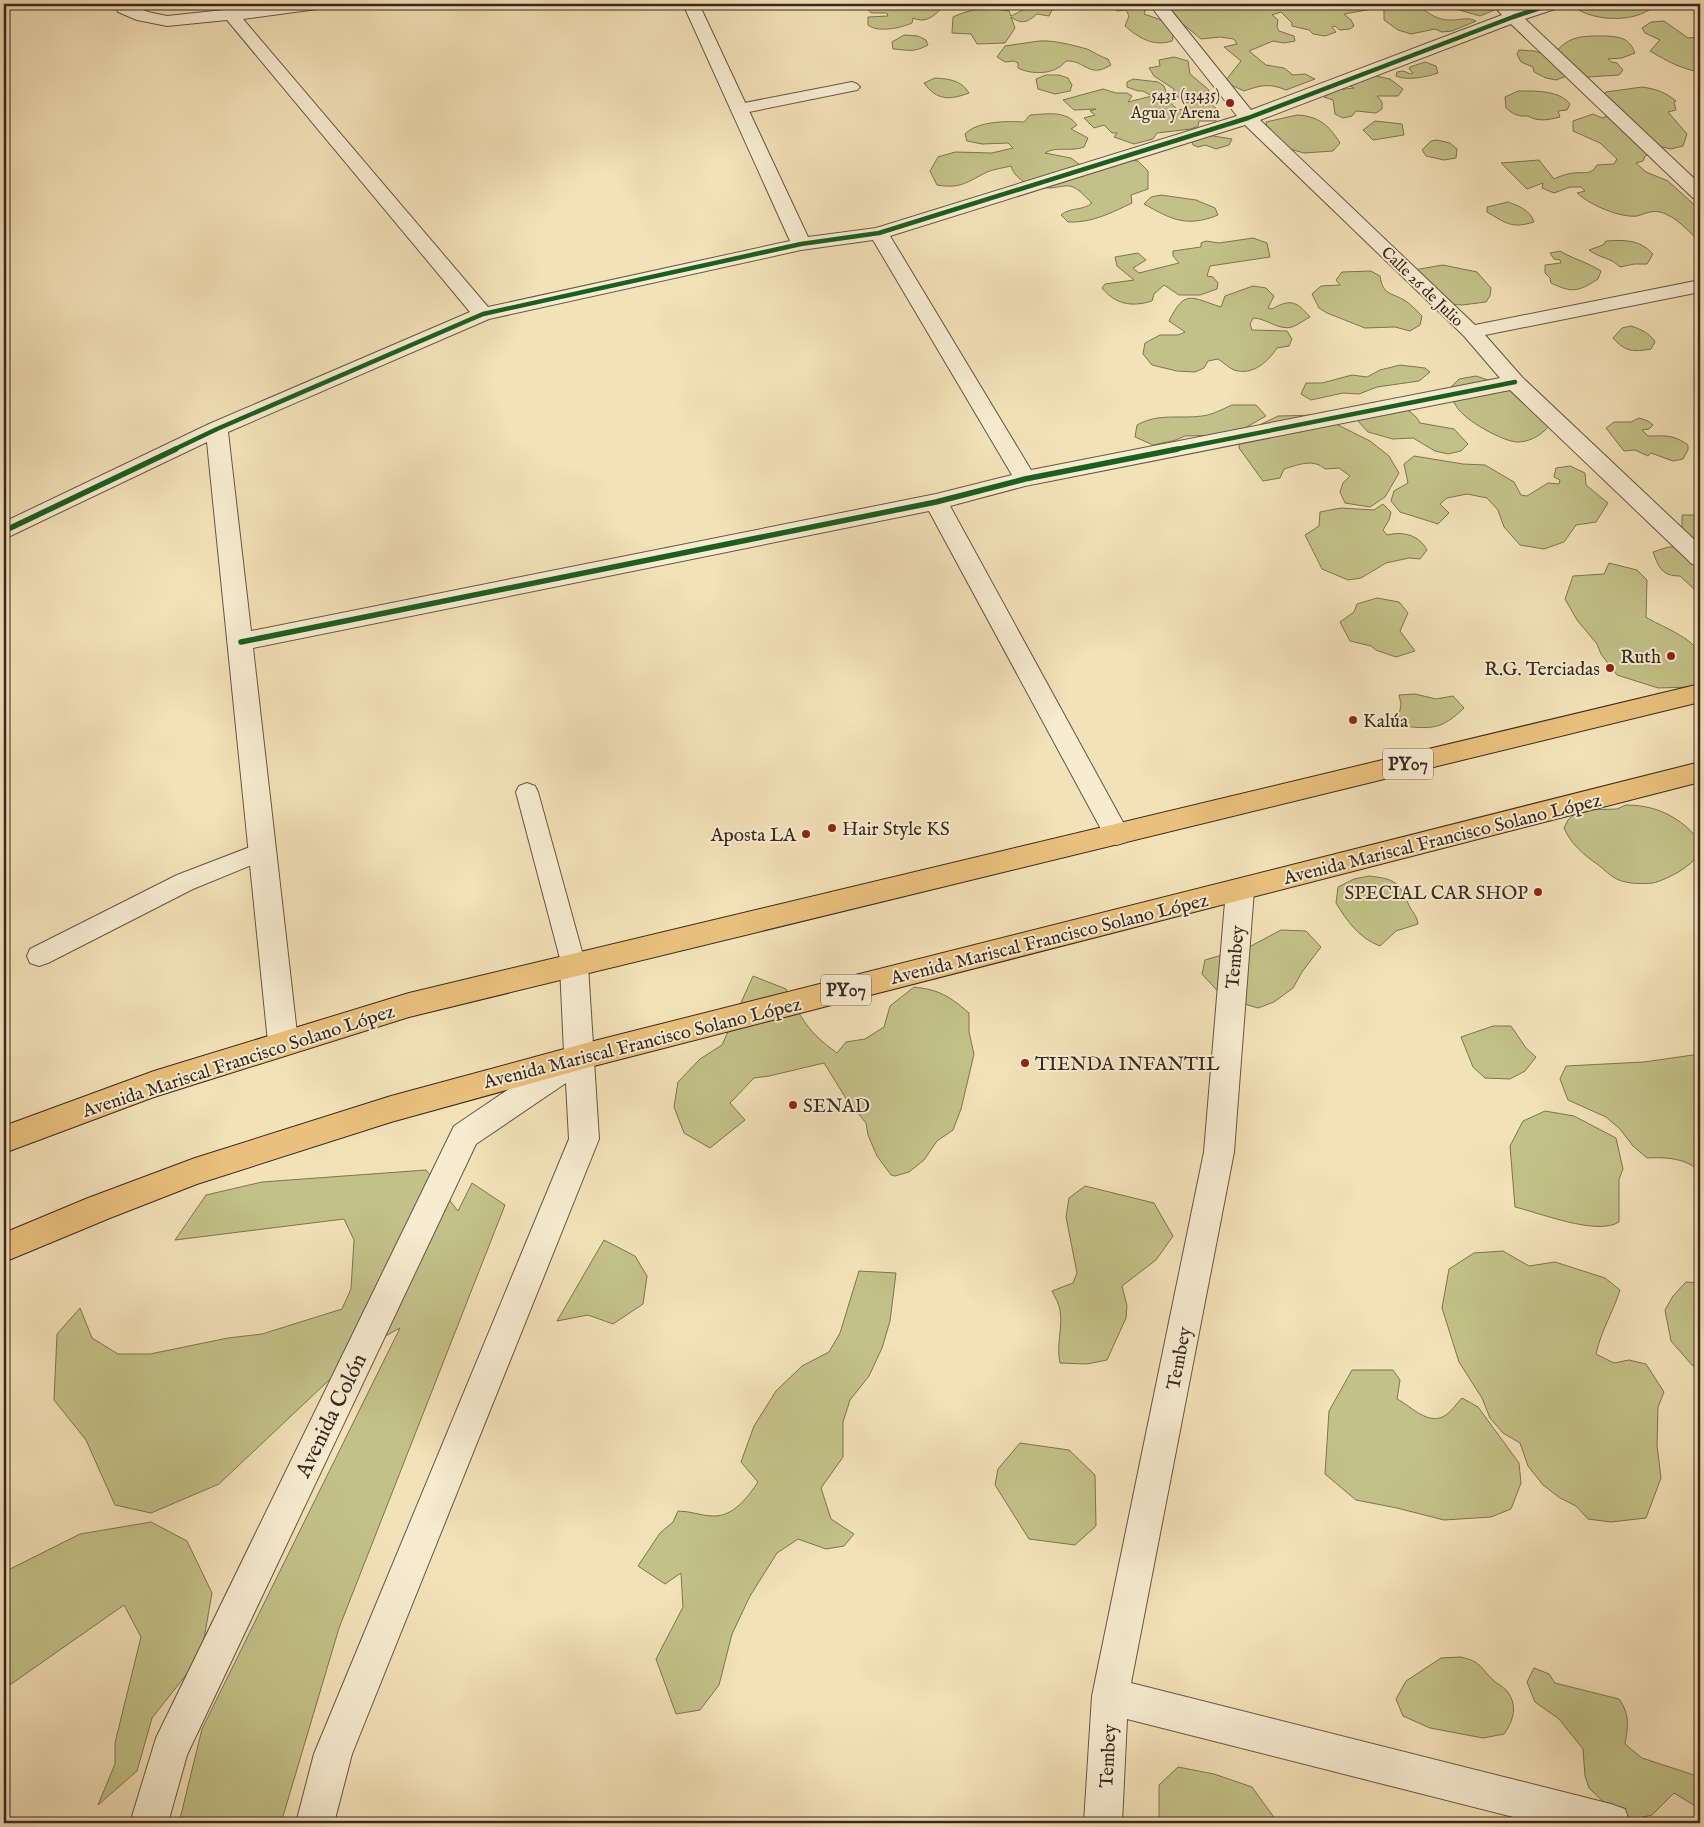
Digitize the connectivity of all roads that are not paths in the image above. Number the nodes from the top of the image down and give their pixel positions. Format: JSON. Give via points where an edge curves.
{"nodes":[{"id":1,"x":317,"y":4,"type":"edge"},
{"id":2,"x":690,"y":4,"type":"edge"},
{"id":3,"x":1157,"y":4,"type":"edge"},
{"id":4,"x":1552,"y":4,"type":"edge"},
{"id":5,"x":124,"y":6,"type":"edge"},
{"id":6,"x":1507,"y":10,"type":"edge"},
{"id":7,"x":231,"y":15,"type":"junction"},
{"id":8,"x":852,"y":87,"type":"dead end"},
{"id":9,"x":739,"y":109,"type":"junction"},
{"id":10,"x":1248,"y":118,"type":"junction"},
{"id":11,"x":1700,"y":194,"type":"edge"},
{"id":12,"x":879,"y":233,"type":"junction"},
{"id":13,"x":801,"y":244,"type":"junction"},
{"id":14,"x":1700,"y":286,"type":"edge"},
{"id":15,"x":483,"y":314,"type":"junction"},
{"id":16,"x":1471,"y":332,"type":"junction"},
{"id":17,"x":1515,"y":382,"type":"junction"},
{"id":18,"x":217,"y":430,"type":"junction"},
{"id":19,"x":1025,"y":479,"type":"junction"},
{"id":20,"x":936,"y":502,"type":"junction"},
{"id":21,"x":4,"y":531,"type":"edge"},
{"id":22,"x":1700,"y":558,"type":"edge"},
{"id":23,"x":241,"y":642,"type":"junction"},
{"id":24,"x":1700,"y":693,"type":"edge"},
{"id":25,"x":1700,"y":772,"type":"edge"},
{"id":26,"x":527,"y":792,"type":"dead end"},
{"id":27,"x":1116,"y":836,"type":"junction"},
{"id":28,"x":263,"y":851,"type":"junction"},
{"id":29,"x":1240,"y":890,"type":"junction"},
{"id":30,"x":39,"y":956,"type":"dead end"},
{"id":31,"x":574,"y":966,"type":"junction"},
{"id":32,"x":283,"y":1042,"type":"junction"},
{"id":33,"x":579,"y":1058,"type":"junction"},
{"id":34,"x":4,"y":1140,"type":"edge"},
{"id":35,"x":4,"y":1248,"type":"edge"},
{"id":36,"x":1110,"y":1696,"type":"junction"},
{"id":37,"x":149,"y":1823,"type":"edge"},
{"id":38,"x":315,"y":1823,"type":"edge"},
{"id":39,"x":1103,"y":1823,"type":"edge"},
{"id":40,"x":1611,"y":1823,"type":"edge"}],
"edges":[{"from":1,"to":7,"type":"street"},
{"from":2,"to":9,"type":"street"},
{"from":3,"to":10,"type":"street","name":"Calle 26 de Julio"},
{"from":4,"to":6,"type":"street"},
{"from":5,"to":7,"type":"street","via":[[143,16],[168,21]]},
{"from":6,"to":10,"type":"street"},
{"from":6,"to":11,"type":"street"},
{"from":7,"to":15,"type":"street"},
{"from":8,"to":9,"type":"lane"},
{"from":9,"to":13,"type":"street"},
{"from":10,"to":12,"type":"street"},
{"from":10,"to":16,"type":"street","name":"Calle 26 de Julio"},
{"from":12,"to":13,"type":"street"},
{"from":12,"to":19,"type":"street"},
{"from":13,"to":15,"type":"street"},
{"from":14,"to":16,"type":"street"},
{"from":15,"to":18,"type":"street"},
{"from":16,"to":17,"type":"street","name":"Calle 26 de Julio"},
{"from":17,"to":19,"type":"street"},
{"from":17,"to":22,"type":"street","name":"Calle 26 de Julio"},
{"from":18,"to":21,"type":"street"},
{"from":18,"to":23,"type":"street"},
{"from":19,"to":20,"type":"street"},
{"from":20,"to":23,"type":"street"},
{"from":20,"to":27,"type":"street"},
{"from":23,"to":28,"type":"street"},
{"from":24,"to":27,"type":"main road","name":"Avenida Mariscal Francisco Solano López","number":"PY07"},
{"from":25,"to":29,"type":"main road","name":"Avenida Mariscal Francisco Solano López","number":"PY07"},
{"from":26,"to":31,"type":"lane"},
{"from":27,"to":31,"type":"main road","name":"Avenida Mariscal Francisco Solano López","number":"PY07"},
{"from":28,"to":30,"type":"lane","via":[[185,882]]},
{"from":28,"to":32,"type":"street"},
{"from":29,"to":33,"type":"main road","name":"Avenida Mariscal Francisco Solano López","number":"PY07"},
{"from":29,"to":36,"type":"street","name":"Tembey","via":[[1218,1152]]},
{"from":31,"to":32,"type":"main road","name":"Avenida Mariscal Francisco Solano López","number":"PY07","via":[[409,1004]]},
{"from":31,"to":33,"type":"street"},
{"from":32,"to":34,"type":"main road","name":"Avenida Mariscal Francisco Solano López","number":"PY07"},
{"from":33,"to":35,"type":"main road","name":"Avenida Mariscal Francisco Solano López","number":"PY07","via":[[449,1092],[242,1154],[146,1188]]},
{"from":33,"to":37,"type":"street","name":"Avenida Colón","via":[[465,1135],[169,1751]]},
{"from":33,"to":38,"type":"street","via":[[584,1139],[333,1754]]},
{"from":36,"to":39,"type":"street","name":"Tembey"},
{"from":36,"to":40,"type":"street"}]}
